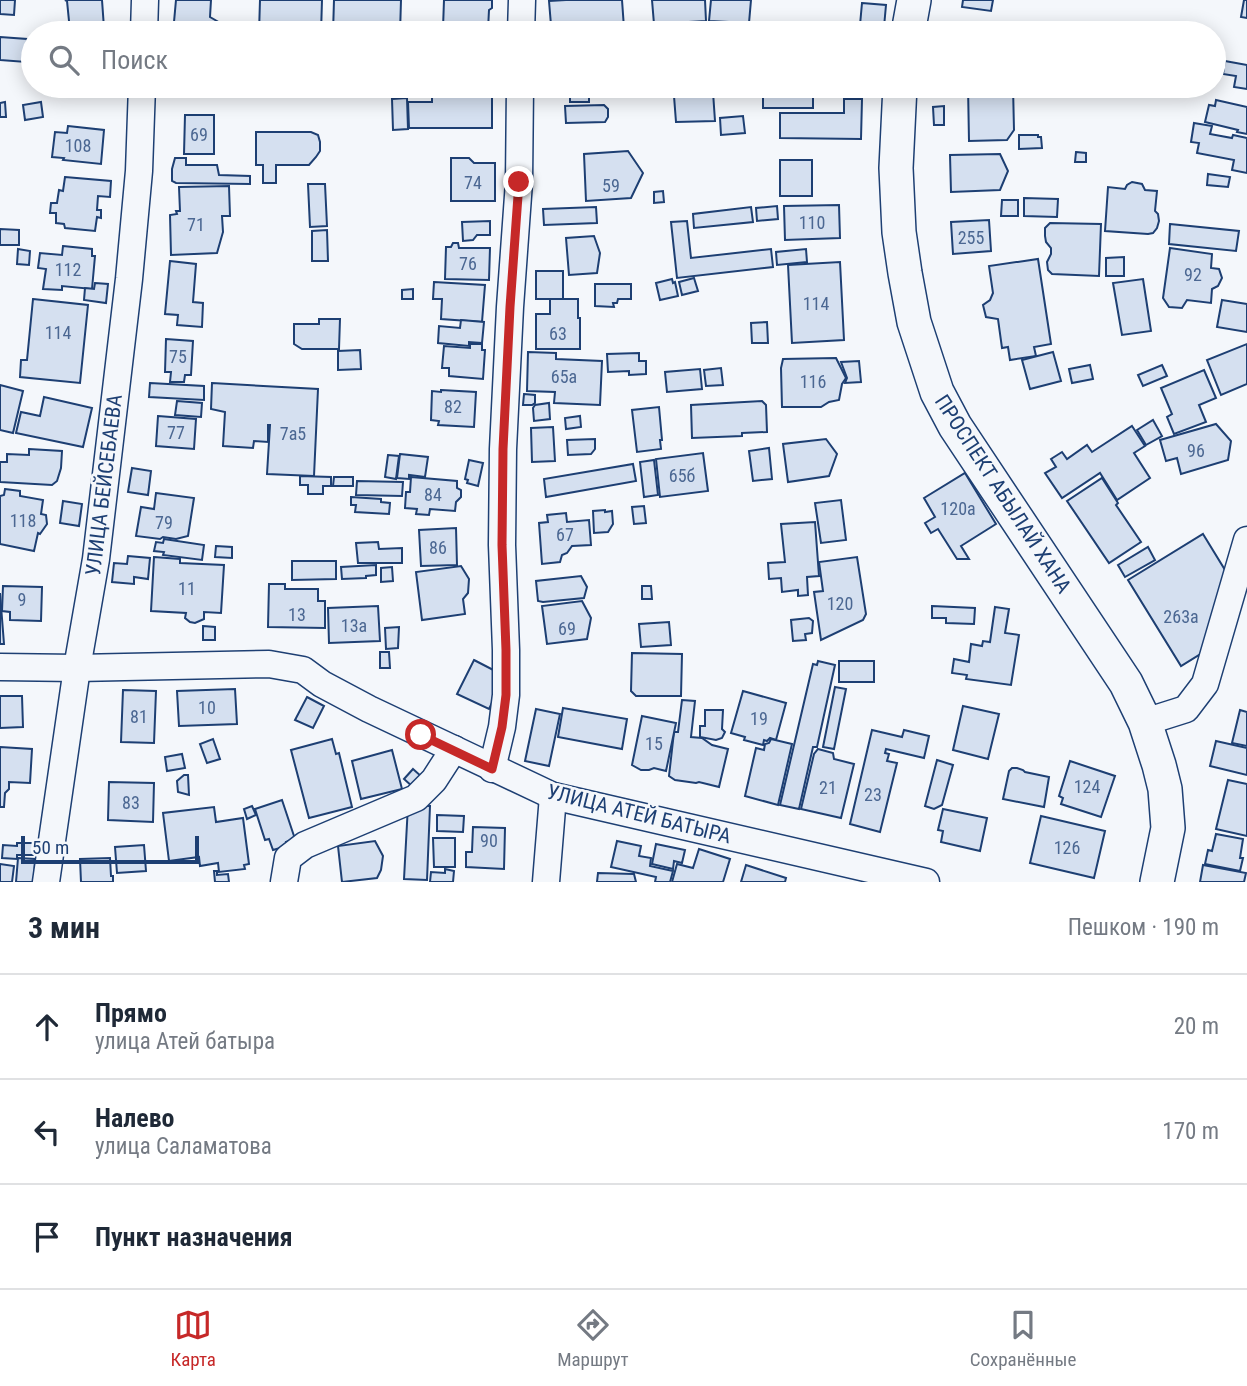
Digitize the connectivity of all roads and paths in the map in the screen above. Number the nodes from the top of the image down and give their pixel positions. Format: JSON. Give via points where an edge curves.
{"nodes":[{"id":1,"x":145,"y":0,"type":"edge"},
{"id":2,"x":522,"y":0,"type":"edge"},
{"id":3,"x":915,"y":0,"type":"edge"},
{"id":4,"x":144,"y":21,"type":"edge"},
{"id":5,"x":521,"y":21,"type":"edge"},
{"id":6,"x":911,"y":21,"type":"edge"},
{"id":7,"x":142,"y":98,"type":"edge"},
{"id":8,"x":520,"y":98,"type":"edge"},
{"id":9,"x":899,"y":98,"type":"edge"},
{"id":10,"x":1247,"y":540,"type":"edge"},
{"id":11,"x":0,"y":667,"type":"edge"},
{"id":12,"x":77,"y":668,"type":"junction"},
{"id":13,"x":1145,"y":722,"type":"junction"},
{"id":14,"x":454,"y":749,"type":"junction"},
{"id":15,"x":492,"y":769,"type":"junction"},
{"id":16,"x":553,"y":796,"type":"junction"},
{"id":17,"x":46,"y":882,"type":"edge"},
{"id":18,"x":284,"y":882,"type":"edge"},
{"id":19,"x":546,"y":882,"type":"edge"},
{"id":20,"x":926,"y":882,"type":"edge"},
{"id":21,"x":1157,"y":882,"type":"edge"}],
"edges":[{"from":1,"to":4,"type":"street"},
{"from":2,"to":5,"type":"street"},
{"from":3,"to":6,"type":"main road"},
{"from":7,"to":12,"type":"street","name":"УЛИЦА БЕЙСЕБАЕВА","via":[[130,279],[96,559]]},
{"from":8,"to":15,"type":"street","via":[[503,449],[506,695]]},
{"from":9,"to":13,"type":"main road","name":"ПРОСПЕКТ АБЫЛАЙ ХАНА","via":[[899,232],[914,322],[937,392],[1126,683]]},
{"from":10,"to":13,"type":"street","via":[[1205,684],[1186,709]]},
{"from":11,"to":12,"type":"street","name":"УЛИЦА АТЕЙ БАТЫРА"},
{"from":12,"to":14,"type":"street","name":"УЛИЦА АТЕЙ БАТЫРА","via":[[269,664],[303,670],[369,709]]},
{"from":12,"to":17,"type":"street","name":"УЛИЦА БЕЙСЕБАЕВА"},
{"from":13,"to":21,"type":"main road","name":"ПРОСПЕКТ АБЫЛАЙ ХАНА","via":[[1165,789],[1168,828]]},
{"from":14,"to":15,"type":"street","name":"УЛИЦА АТЕЙ БАТЫРА"},
{"from":14,"to":18,"type":"street","via":[[416,798],[305,845],[288,858]]},
{"from":15,"to":16,"type":"street","name":"УЛИЦА АТЕЙ БАТЫРА"},
{"from":16,"to":19,"type":"street"},
{"from":16,"to":20,"type":"street","name":"УЛИЦА АТЕЙ БАТЫРА"}]}
